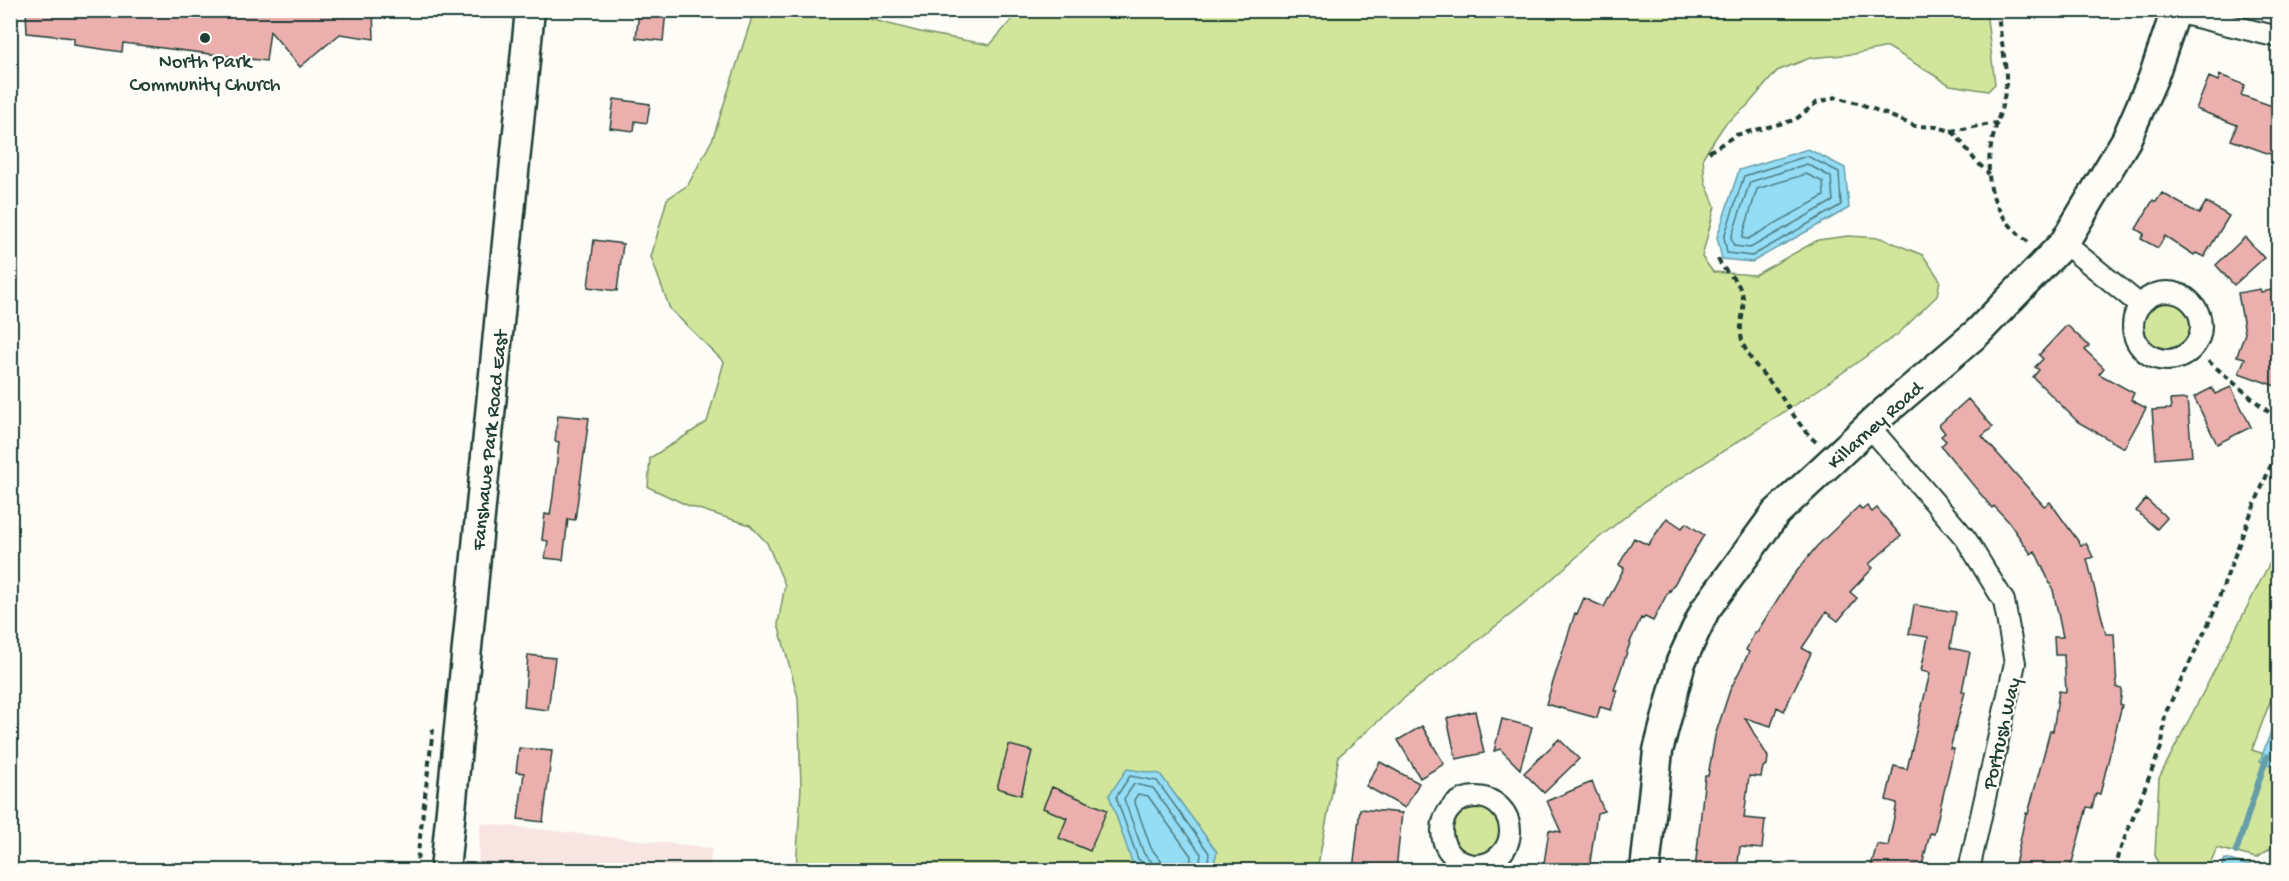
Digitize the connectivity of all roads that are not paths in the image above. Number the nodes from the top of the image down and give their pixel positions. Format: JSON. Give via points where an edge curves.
{"nodes":[{"id":1,"x":530,"y":10,"type":"edge"},
{"id":2,"x":2176,"y":11,"type":"edge"},
{"id":3,"x":2278,"y":36,"type":"edge"},
{"id":4,"x":2278,"y":51,"type":"edge"},
{"id":5,"x":2064,"y":243,"type":"junction"},
{"id":6,"x":2140,"y":305,"type":"dead end"},
{"id":7,"x":1869,"y":426,"type":"junction"},
{"id":8,"x":445,"y":870,"type":"edge"},
{"id":9,"x":1645,"y":870,"type":"edge"},
{"id":10,"x":1969,"y":870,"type":"edge"}],
"edges":[{"from":1,"to":8,"type":"street","name":"Fanshawe Park Road East"},
{"from":2,"to":3,"type":"street"},
{"from":2,"to":5,"type":"street","name":"Killarney Road","via":[[2126,140]]},
{"from":3,"to":4,"type":"street"},
{"from":5,"to":6,"type":"street"},
{"from":5,"to":7,"type":"street","name":"Killarney Road","via":[[1978,332]]},
{"from":7,"to":9,"type":"street","name":"Killarney Road","via":[[1776,513],[1705,610],[1681,662],[1658,751]]},
{"from":7,"to":10,"type":"street","name":"Portrush Way","via":[[1965,539],[2004,601],[2016,663]]}]}
